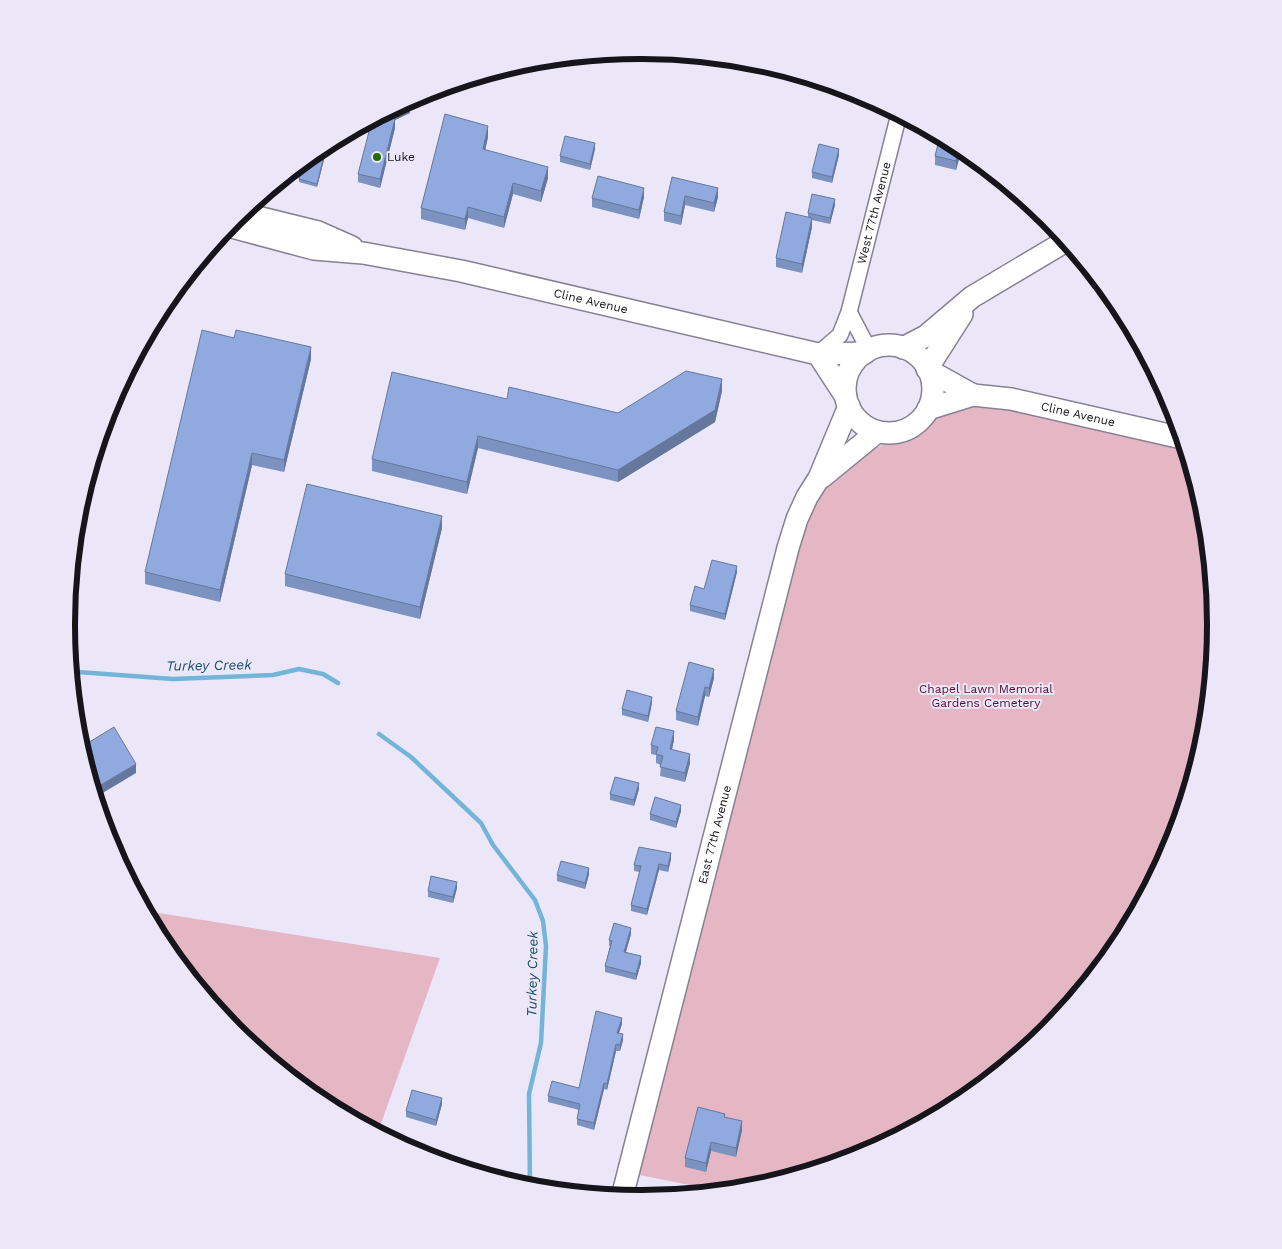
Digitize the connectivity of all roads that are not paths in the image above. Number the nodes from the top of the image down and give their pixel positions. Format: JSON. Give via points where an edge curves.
{"nodes":[{"id":1,"x":897,"y":120,"type":"edge"},
{"id":2,"x":250,"y":215,"type":"edge"},
{"id":3,"x":237,"y":228,"type":"edge"},
{"id":4,"x":1060,"y":245,"type":"edge"},
{"id":5,"x":363,"y":252,"type":"junction"},
{"id":6,"x":972,"y":297,"type":"junction"},
{"id":7,"x":849,"y":312,"type":"junction"},
{"id":8,"x":903,"y":348,"type":"junction"},
{"id":9,"x":867,"y":352,"type":"junction"},
{"id":10,"x":818,"y":354,"type":"junction"},
{"id":11,"x":928,"y":369,"type":"junction"},
{"id":12,"x":973,"y":395,"type":"junction"},
{"id":13,"x":847,"y":402,"type":"junction"},
{"id":14,"x":928,"y":409,"type":"junction"},
{"id":15,"x":877,"y":432,"type":"junction"},
{"id":16,"x":1175,"y":436,"type":"edge"},
{"id":17,"x":820,"y":478,"type":"junction"},
{"id":18,"x":624,"y":1190,"type":"edge"}],
"edges":[{"from":1,"to":7,"type":"street","name":"West 77th Avenue"},
{"from":2,"to":5,"type":"street","name":"Cline Avenue","via":[[318,232]]},
{"from":3,"to":5,"type":"street","name":"Cline Avenue","via":[[314,249]]},
{"from":4,"to":6,"type":"street"},
{"from":5,"to":10,"type":"street","name":"Cline Avenue","via":[[525,285]]},
{"from":6,"to":8,"type":"street","via":[[926,336]]},
{"from":6,"to":11,"type":"street"},
{"from":7,"to":9,"type":"street"},
{"from":7,"to":10,"type":"street","name":"West 77th Avenue","via":[[840,335]]},
{"from":8,"to":9,"type":"street","via":[[886,346]]},
{"from":8,"to":11,"type":"street","via":[[917,356]]},
{"from":9,"to":10,"type":"street","name":"Cline Avenue"},
{"from":9,"to":13,"type":"street","via":[[847,377]]},
{"from":10,"to":13,"type":"street"},
{"from":11,"to":12,"type":"street","name":"Cline Avenue"},
{"from":11,"to":14,"type":"street","via":[[932,386]]},
{"from":12,"to":14,"type":"street","name":"Cline Avenue"},
{"from":12,"to":16,"type":"street","name":"Cline Avenue","via":[[1011,399]]},
{"from":13,"to":15,"type":"street","via":[[860,422]]},
{"from":13,"to":17,"type":"street","name":"East 77th Avenue"},
{"from":14,"to":15,"type":"street","via":[[906,429]]},
{"from":15,"to":17,"type":"street","name":"East 77th Avenue"},
{"from":17,"to":18,"type":"street","name":"East 77th Avenue","via":[[797,518],[788,548]]}]}
